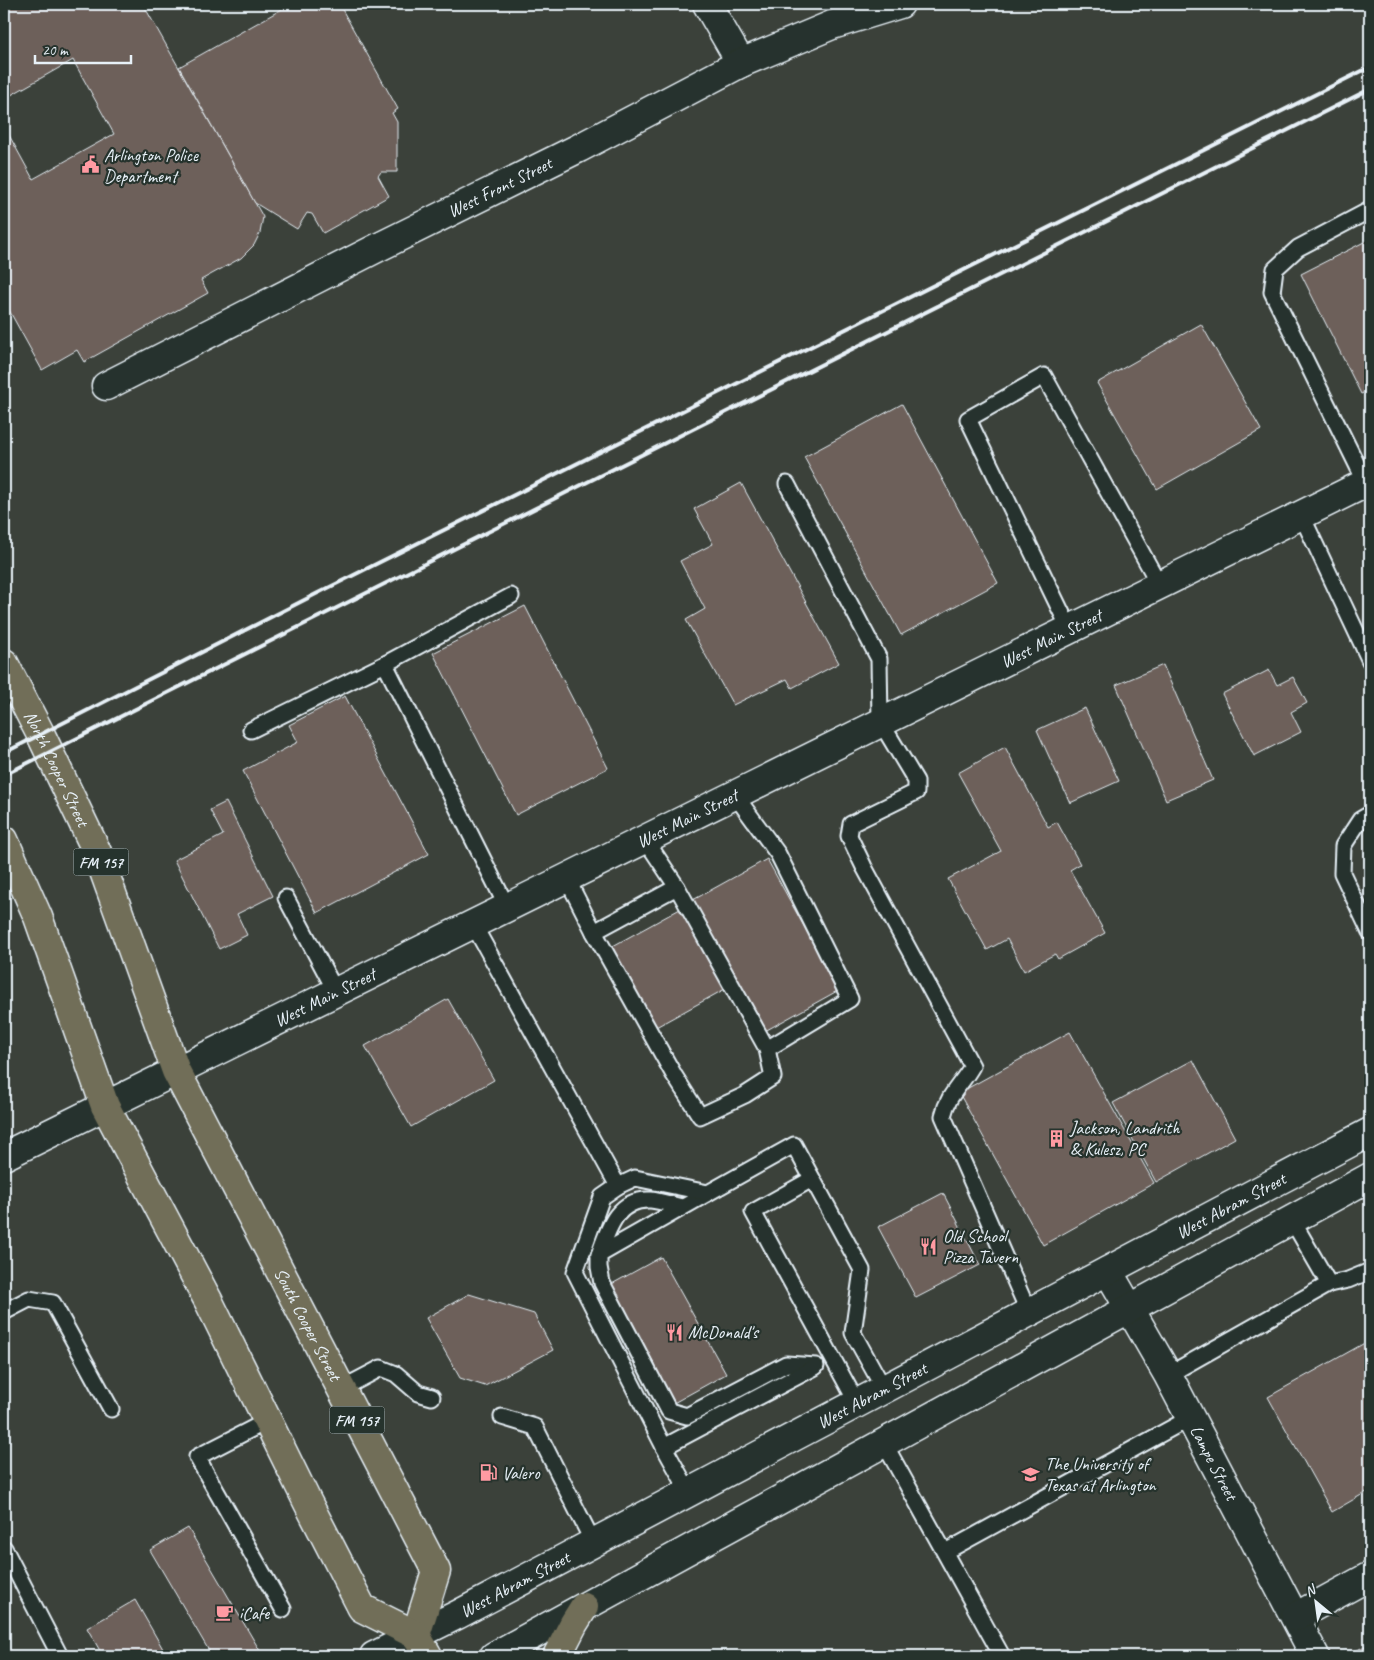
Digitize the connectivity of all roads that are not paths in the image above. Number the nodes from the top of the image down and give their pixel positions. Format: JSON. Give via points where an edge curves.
{"nodes":[{"id":1,"x":707,"y":4,"type":"edge"},
{"id":2,"x":900,"y":4,"type":"edge"},
{"id":3,"x":741,"y":63,"type":"junction"},
{"id":4,"x":1370,"y":210,"type":"edge"},
{"id":5,"x":106,"y":386,"type":"dead end"},
{"id":6,"x":1368,"y":482,"type":"edge"},
{"id":7,"x":787,"y":484,"type":"dead end"},
{"id":8,"x":1301,"y":514,"type":"junction"},
{"id":9,"x":1159,"y":584,"type":"junction"},
{"id":10,"x":511,"y":596,"type":"dead end"},
{"id":11,"x":1069,"y":628,"type":"junction"},
{"id":12,"x":1370,"y":662,"type":"edge"},
{"id":13,"x":4,"y":663,"type":"edge"},
{"id":14,"x":385,"y":664,"type":"junction"},
{"id":15,"x":880,"y":722,"type":"junction"},
{"id":16,"x":251,"y":730,"type":"dead end"},
{"id":17,"x":735,"y":795,"type":"junction"},
{"id":18,"x":1370,"y":814,"type":"edge"},
{"id":19,"x":645,"y":839,"type":"junction"},
{"id":20,"x":4,"y":840,"type":"edge"},
{"id":21,"x":566,"y":877,"type":"junction"},
{"id":22,"x":677,"y":887,"type":"junction"},
{"id":23,"x":286,"y":898,"type":"dead end"},
{"id":24,"x":507,"y":907,"type":"junction"},
{"id":25,"x":473,"y":924,"type":"junction"},
{"id":26,"x":594,"y":932,"type":"junction"},
{"id":27,"x":1370,"y":932,"type":"edge"},
{"id":28,"x":336,"y":992,"type":"junction"},
{"id":29,"x":768,"y":1049,"type":"junction"},
{"id":30,"x":176,"y":1071,"type":"junction"},
{"id":31,"x":105,"y":1106,"type":"junction"},
{"id":32,"x":1370,"y":1132,"type":"edge"},
{"id":33,"x":4,"y":1156,"type":"edge"},
{"id":34,"x":1370,"y":1177,"type":"edge"},
{"id":35,"x":812,"y":1179,"type":"junction"},
{"id":36,"x":618,"y":1186,"type":"junction"},
{"id":37,"x":708,"y":1193,"type":"junction"},
{"id":38,"x":682,"y":1207,"type":"junction"},
{"id":39,"x":1292,"y":1220,"type":"junction"},
{"id":40,"x":599,"y":1255,"type":"junction"},
{"id":41,"x":1108,"y":1271,"type":"junction"},
{"id":42,"x":1370,"y":1271,"type":"edge"},
{"id":43,"x":1329,"y":1284,"type":"junction"},
{"id":44,"x":1129,"y":1309,"type":"junction"},
{"id":45,"x":4,"y":1312,"type":"edge"},
{"id":46,"x":1029,"y":1313,"type":"junction"},
{"id":47,"x":833,"y":1357,"type":"junction"},
{"id":48,"x":816,"y":1366,"type":"junction"},
{"id":49,"x":1168,"y":1375,"type":"junction"},
{"id":50,"x":341,"y":1389,"type":"junction"},
{"id":51,"x":884,"y":1389,"type":"junction"},
{"id":52,"x":432,"y":1397,"type":"dead end"},
{"id":53,"x":857,"y":1403,"type":"junction"},
{"id":54,"x":111,"y":1409,"type":"dead end"},
{"id":55,"x":502,"y":1417,"type":"dead end"},
{"id":56,"x":1190,"y":1418,"type":"junction"},
{"id":57,"x":267,"y":1421,"type":"junction"},
{"id":58,"x":884,"y":1443,"type":"junction"},
{"id":59,"x":664,"y":1447,"type":"junction"},
{"id":60,"x":689,"y":1492,"type":"junction"},
{"id":61,"x":593,"y":1542,"type":"junction"},
{"id":62,"x":4,"y":1548,"type":"edge"},
{"id":63,"x":945,"y":1552,"type":"junction"},
{"id":64,"x":1370,"y":1576,"type":"edge"},
{"id":65,"x":584,"y":1607,"type":"junction"},
{"id":66,"x":282,"y":1608,"type":"dead end"},
{"id":67,"x":1295,"y":1617,"type":"junction"},
{"id":68,"x":422,"y":1646,"type":"edge"},
{"id":69,"x":60,"y":1656,"type":"edge"},
{"id":70,"x":374,"y":1656,"type":"edge"},
{"id":71,"x":494,"y":1656,"type":"edge"},
{"id":72,"x":557,"y":1656,"type":"edge"},
{"id":73,"x":1002,"y":1656,"type":"edge"},
{"id":74,"x":1315,"y":1656,"type":"edge"}],
"edges":[{"from":1,"to":3,"type":"street"},
{"from":2,"to":3,"type":"street","name":"West Front Street","via":[[832,25]]},
{"from":3,"to":5,"type":"street","name":"West Front Street"},
{"from":4,"to":6,"type":"lane","via":[[1298,248],[1275,269],[1272,292]]},
{"from":6,"to":8,"type":"street","name":"West Main Street"},
{"from":7,"to":15,"type":"lane","via":[[879,659]]},
{"from":8,"to":9,"type":"street","name":"West Main Street"},
{"from":8,"to":12,"type":"lane"},
{"from":9,"to":11,"type":"street","name":"West Main Street"},
{"from":9,"to":11,"type":"lane","via":[[1044,376],[968,419]]},
{"from":10,"to":14,"type":"lane"},
{"from":11,"to":15,"type":"street","name":"West Main Street"},
{"from":13,"to":30,"type":"main road","name":"North Cooper Street","number":"FM 157","via":[[97,852]]},
{"from":14,"to":16,"type":"lane"},
{"from":14,"to":24,"type":"lane"},
{"from":15,"to":17,"type":"street","name":"West Main Street"},
{"from":15,"to":46,"type":"lane","via":[[916,781],[916,792],[852,824],[849,836],[972,1066],[946,1105],[943,1116]]},
{"from":17,"to":19,"type":"street","name":"West Main Street"},
{"from":17,"to":29,"type":"lane","via":[[778,854],[850,998]]},
{"from":18,"to":27,"type":"lane","via":[[1360,820],[1343,846],[1342,874]]},
{"from":19,"to":21,"type":"street","name":"West Main Street"},
{"from":19,"to":22,"type":"lane"},
{"from":20,"to":31,"type":"main road","via":[[38,918]]},
{"from":21,"to":24,"type":"street","name":"West Main Street"},
{"from":21,"to":26,"type":"lane"},
{"from":22,"to":26,"type":"lane"},
{"from":22,"to":29,"type":"lane"},
{"from":23,"to":28,"type":"lane"},
{"from":24,"to":25,"type":"street","name":"West Main Street"},
{"from":25,"to":28,"type":"street","name":"West Main Street"},
{"from":25,"to":36,"type":"lane"},
{"from":26,"to":29,"type":"lane","via":[[700,1116],[745,1095],[773,1077]]},
{"from":28,"to":30,"type":"street","name":"West Main Street"},
{"from":30,"to":31,"type":"street","name":"West Main Street"},
{"from":30,"to":50,"type":"main road","name":"South Cooper Street","number":"FM 157"},
{"from":31,"to":33,"type":"street","name":"West Main Street"},
{"from":31,"to":57,"type":"main road"},
{"from":32,"to":41,"type":"street","name":"West Abram Street"},
{"from":34,"to":39,"type":"street"},
{"from":35,"to":37,"type":"lane","via":[[794,1145]]},
{"from":35,"to":47,"type":"lane","via":[[753,1212]]},
{"from":35,"to":51,"type":"lane","via":[[862,1270],[853,1333]]},
{"from":36,"to":37,"type":"lane","via":[[635,1178]]},
{"from":36,"to":59,"type":"lane","via":[[602,1197],[575,1272]]},
{"from":37,"to":38,"type":"lane"},
{"from":38,"to":40,"type":"lane"},
{"from":38,"to":40,"type":"lane","via":[[652,1200],[638,1201],[614,1219]]},
{"from":39,"to":43,"type":"lane"},
{"from":39,"to":44,"type":"street"},
{"from":40,"to":48,"type":"lane","via":[[602,1283],[669,1411],[686,1416],[786,1364]]},
{"from":41,"to":44,"type":"street","name":"Lampe Street"},
{"from":41,"to":46,"type":"street","name":"West Abram Street"},
{"from":42,"to":43,"type":"lane"},
{"from":43,"to":49,"type":"lane"},
{"from":44,"to":49,"type":"street","name":"Lampe Street"},
{"from":44,"to":58,"type":"street"},
{"from":45,"to":54,"type":"lane","via":[[29,1299],[53,1303]]},
{"from":46,"to":51,"type":"street","name":"West Abram Street"},
{"from":47,"to":48,"type":"lane"},
{"from":47,"to":53,"type":"lane"},
{"from":48,"to":59,"type":"lane"},
{"from":49,"to":56,"type":"street","name":"Lampe Street"},
{"from":50,"to":52,"type":"lane","via":[[380,1368],[396,1374],[418,1393]]},
{"from":50,"to":68,"type":"main road","name":"South Cooper Street","number":"FM 157","via":[[436,1571]]},
{"from":51,"to":53,"type":"street","name":"West Abram Street"},
{"from":53,"to":60,"type":"street","name":"West Abram Street"},
{"from":55,"to":61,"type":"lane","via":[[535,1427]]},
{"from":56,"to":63,"type":"lane"},
{"from":56,"to":67,"type":"street","name":"Lampe Street"},
{"from":57,"to":66,"type":"lane","via":[[197,1457]]},
{"from":57,"to":68,"type":"main road","via":[[362,1608]]},
{"from":58,"to":63,"type":"lane"},
{"from":58,"to":65,"type":"street"},
{"from":59,"to":60,"type":"lane"},
{"from":60,"to":61,"type":"street","name":"West Abram Street"},
{"from":61,"to":68,"type":"street","name":"West Abram Street"},
{"from":62,"to":69,"type":"lane"},
{"from":63,"to":73,"type":"lane"},
{"from":64,"to":67,"type":"street"},
{"from":65,"to":71,"type":"street"},
{"from":65,"to":72,"type":"main road"},
{"from":67,"to":74,"type":"street","name":"Lampe Street"},
{"from":68,"to":70,"type":"street","name":"West Abram Street"}]}
